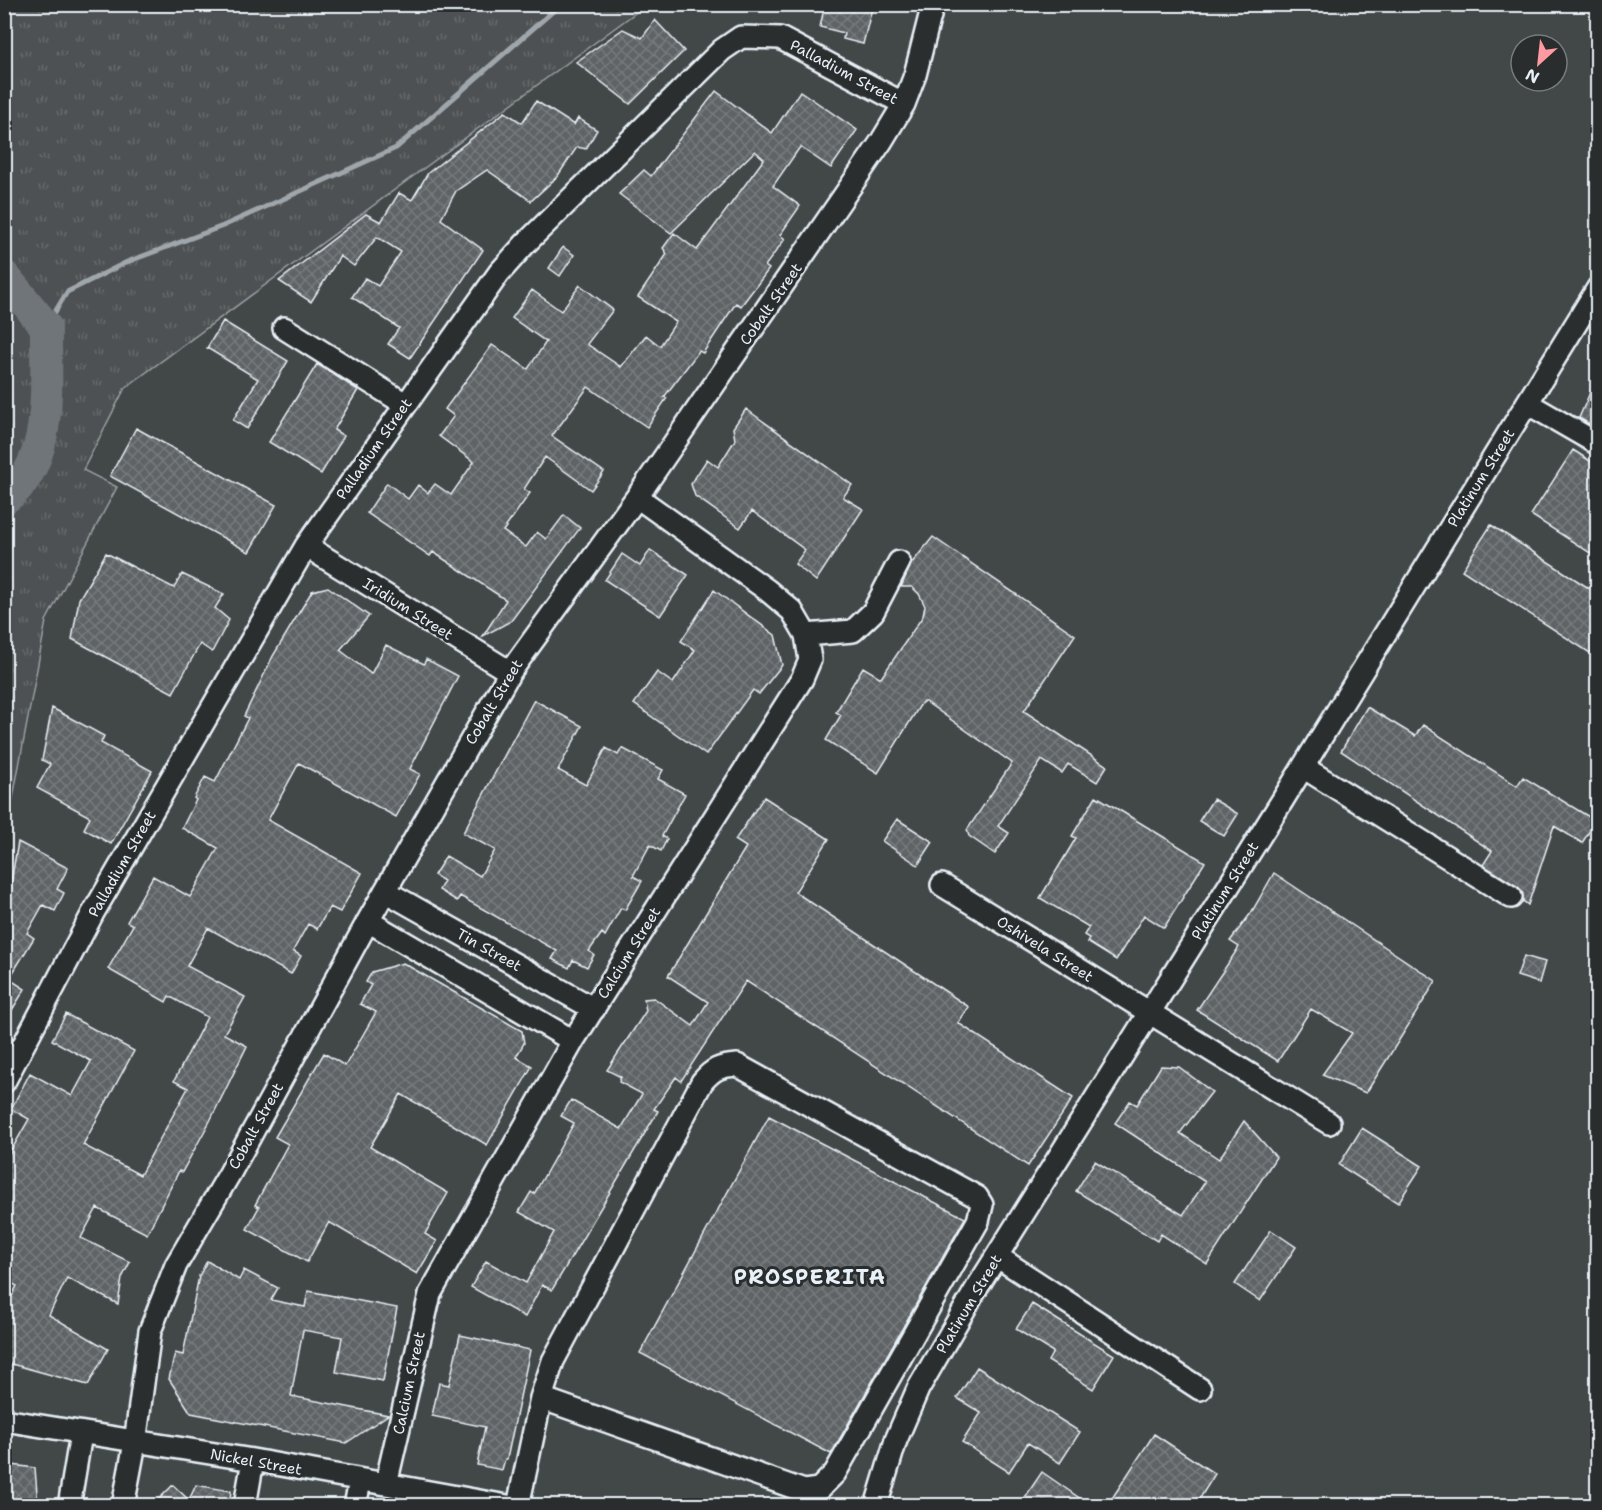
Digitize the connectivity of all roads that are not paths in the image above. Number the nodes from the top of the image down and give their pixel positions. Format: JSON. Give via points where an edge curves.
{"nodes":[{"id":1,"x":933,"y":4,"type":"edge"},
{"id":2,"x":904,"y":104,"type":"junction"},
{"id":3,"x":1598,"y":288,"type":"edge"},
{"id":4,"x":284,"y":328,"type":"dead end"},
{"id":5,"x":1527,"y":403,"type":"junction"},
{"id":6,"x":405,"y":404,"type":"junction"},
{"id":7,"x":1598,"y":444,"type":"edge"},
{"id":8,"x":637,"y":497,"type":"junction"},
{"id":9,"x":306,"y":546,"type":"junction"},
{"id":10,"x":899,"y":562,"type":"dead end"},
{"id":11,"x":806,"y":635,"type":"junction"},
{"id":12,"x":510,"y":672,"type":"junction"},
{"id":13,"x":1303,"y":767,"type":"junction"},
{"id":14,"x":942,"y":885,"type":"dead end"},
{"id":15,"x":385,"y":891,"type":"junction"},
{"id":16,"x":1511,"y":897,"type":"dead end"},
{"id":17,"x":368,"y":921,"type":"junction"},
{"id":18,"x":594,"y":1009,"type":"junction"},
{"id":19,"x":1149,"y":1014,"type":"junction"},
{"id":20,"x":573,"y":1041,"type":"junction"},
{"id":21,"x":4,"y":1082,"type":"edge"},
{"id":22,"x":1329,"y":1123,"type":"dead end"},
{"id":23,"x":998,"y":1257,"type":"junction"},
{"id":24,"x":1200,"y":1389,"type":"dead end"},
{"id":25,"x":541,"y":1398,"type":"junction"},
{"id":26,"x":4,"y":1420,"type":"edge"},
{"id":27,"x":81,"y":1434,"type":"junction"},
{"id":28,"x":135,"y":1443,"type":"junction"},
{"id":29,"x":253,"y":1460,"type":"junction"},
{"id":30,"x":360,"y":1480,"type":"junction"},
{"id":31,"x":386,"y":1485,"type":"junction"},
{"id":32,"x":69,"y":1506,"type":"edge"},
{"id":33,"x":123,"y":1506,"type":"edge"},
{"id":34,"x":245,"y":1506,"type":"edge"},
{"id":35,"x":355,"y":1506,"type":"edge"},
{"id":36,"x":507,"y":1506,"type":"edge"},
{"id":37,"x":518,"y":1506,"type":"edge"},
{"id":38,"x":876,"y":1506,"type":"edge"}],
"edges":[{"from":1,"to":2,"type":"street","name":"Cobalt Street"},
{"from":2,"to":6,"type":"street","name":"Palladium Street","via":[[780,38],[741,37],[722,50],[518,251],[498,273]]},
{"from":2,"to":8,"type":"street","name":"Cobalt Street","via":[[853,185]]},
{"from":3,"to":5,"type":"street","name":"Platinum Street"},
{"from":4,"to":6,"type":"street"},
{"from":5,"to":7,"type":"street"},
{"from":5,"to":13,"type":"street","name":"Platinum Street"},
{"from":6,"to":9,"type":"street","name":"Palladium Street"},
{"from":8,"to":11,"type":"street","name":"Calcium Street","via":[[767,590],[792,611]]},
{"from":8,"to":12,"type":"street","name":"Cobalt Street"},
{"from":9,"to":12,"type":"street","name":"Iridium Street"},
{"from":9,"to":21,"type":"street","name":"Palladium Street","via":[[93,914]]},
{"from":10,"to":11,"type":"street","via":[[873,612],[853,631]]},
{"from":11,"to":18,"type":"street","name":"Calcium Street","via":[[810,660],[802,679]]},
{"from":12,"to":15,"type":"street","name":"Cobalt Street"},
{"from":13,"to":16,"type":"street"},
{"from":13,"to":19,"type":"street","name":"Platinum Street"},
{"from":14,"to":19,"type":"street","name":"Oshivela Street"},
{"from":15,"to":17,"type":"street","name":"Cobalt Street"},
{"from":15,"to":18,"type":"street","name":"Tin Street"},
{"from":17,"to":20,"type":"street"},
{"from":17,"to":28,"type":"street","name":"Cobalt Street","via":[[176,1265],[150,1331]]},
{"from":18,"to":20,"type":"street","name":"Calcium Street"},
{"from":19,"to":22,"type":"street","name":"Oshivela Street"},
{"from":19,"to":23,"type":"street","name":"Platinum Street"},
{"from":20,"to":31,"type":"street","name":"Calcium Street","via":[[430,1294]]},
{"from":23,"to":24,"type":"street"},
{"from":23,"to":38,"type":"street","name":"Platinum Street","via":[[918,1389],[896,1440]]},
{"from":25,"to":25,"type":"street","via":[[553,1361],[702,1082],[722,1066],[737,1065],[977,1197],[982,1205],[978,1221],[835,1473],[819,1489],[804,1491]]},
{"from":25,"to":37,"type":"street"},
{"from":26,"to":27,"type":"street","name":"Nickel Street"},
{"from":27,"to":28,"type":"street","name":"Nickel Street"},
{"from":27,"to":32,"type":"street"},
{"from":28,"to":29,"type":"street","name":"Nickel Street"},
{"from":28,"to":33,"type":"street","name":"Cobalt Street"},
{"from":29,"to":30,"type":"street","name":"Nickel Street"},
{"from":29,"to":34,"type":"street"},
{"from":30,"to":31,"type":"street","name":"Nickel Street"},
{"from":30,"to":35,"type":"street"},
{"from":31,"to":36,"type":"street","name":"Nickel Street"}]}
